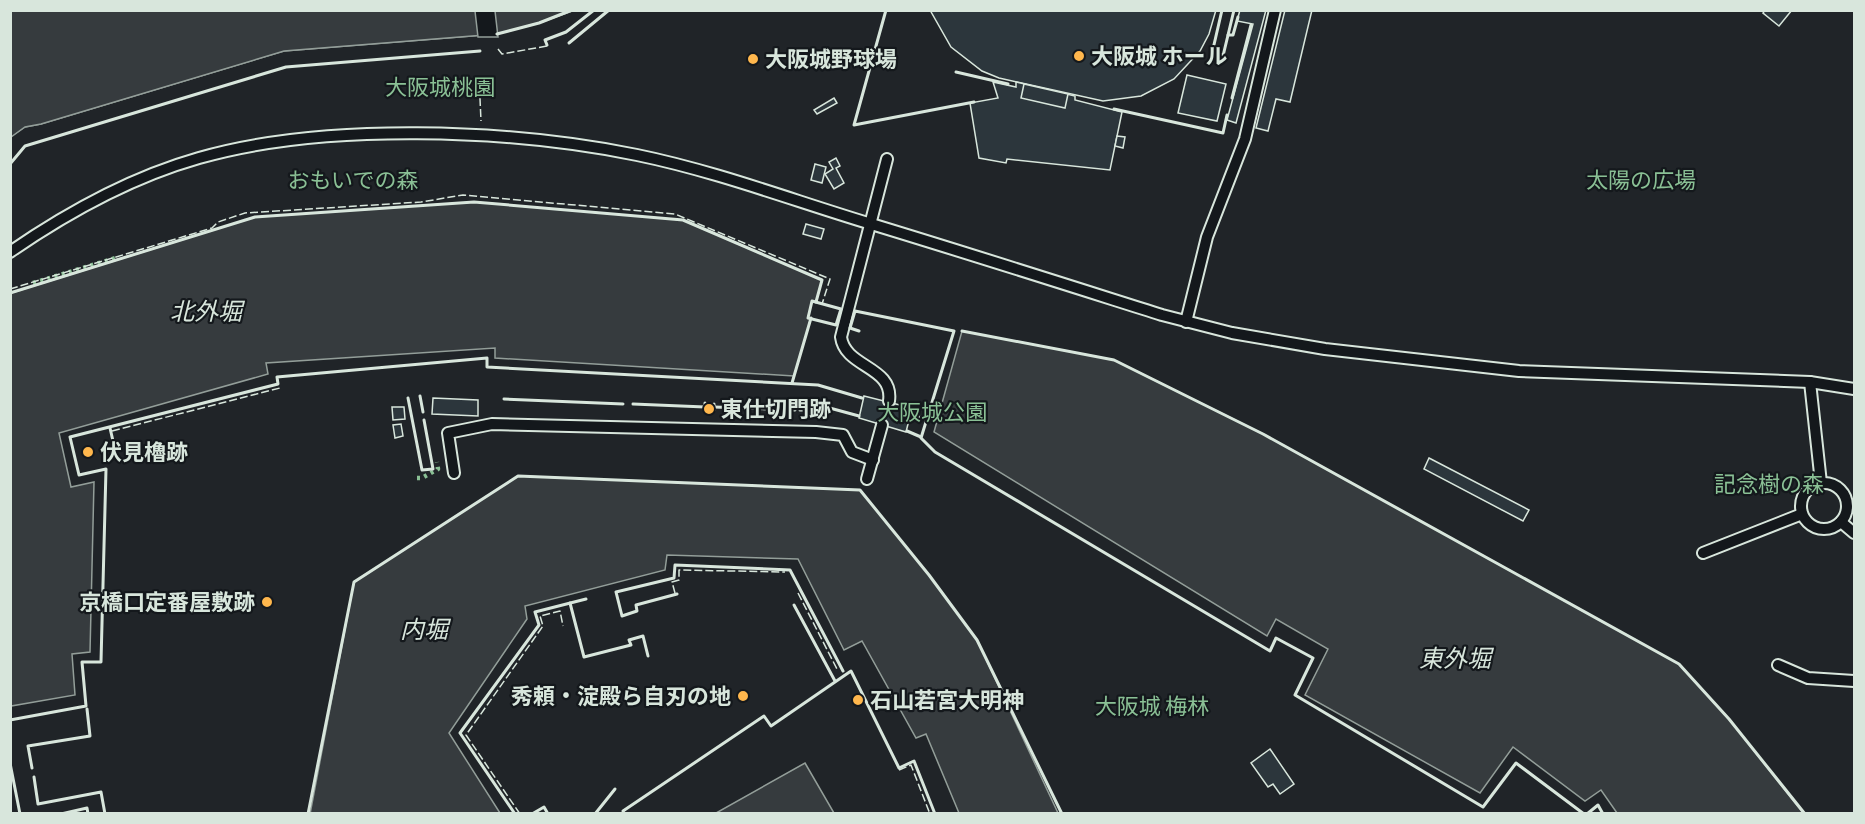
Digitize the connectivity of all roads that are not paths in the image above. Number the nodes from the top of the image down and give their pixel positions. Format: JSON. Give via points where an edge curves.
{"nodes":[{"id":1,"x":1275,"y":10,"type":"edge"},
{"id":2,"x":886,"y":159,"type":"dead end"},
{"id":3,"x":868,"y":223,"type":"junction"},
{"id":4,"x":10,"y":252,"type":"edge"},
{"id":5,"x":1186,"y":322,"type":"junction"},
{"id":6,"x":1810,"y":382,"type":"junction"},
{"id":7,"x":1854,"y":389,"type":"edge"},
{"id":8,"x":889,"y":401,"type":"dead end"},
{"id":9,"x":882,"y":425,"type":"dead end"},
{"id":10,"x":873,"y":460,"type":"junction"},
{"id":11,"x":454,"y":473,"type":"dead end"},
{"id":12,"x":867,"y":479,"type":"dead end"},
{"id":13,"x":1821,"y":483,"type":"junction"},
{"id":14,"x":1802,"y":514,"type":"junction"},
{"id":15,"x":1841,"y":522,"type":"junction"},
{"id":16,"x":1854,"y":533,"type":"edge"},
{"id":17,"x":1703,"y":553,"type":"dead end"},
{"id":18,"x":1778,"y":665,"type":"dead end"},
{"id":19,"x":1854,"y":681,"type":"edge"}],
"edges":[{"from":1,"to":5,"type":"street","via":[[1245,139],[1207,237]]},
{"from":2,"to":3,"type":"street"},
{"from":3,"to":4,"type":"street","via":[[637,155],[497,137],[372,134],[286,140],[196,159],[123,187]]},
{"from":3,"to":5,"type":"street"},
{"from":3,"to":8,"type":"street","via":[[841,337],[850,356],[884,379]]},
{"from":5,"to":6,"type":"street","via":[[1325,349],[1519,371]]},
{"from":6,"to":7,"type":"street"},
{"from":6,"to":13,"type":"street"},
{"from":9,"to":10,"type":"street"},
{"from":10,"to":11,"type":"street","via":[[852,452],[843,435],[816,432],[492,424],[448,433]]},
{"from":10,"to":12,"type":"street"},
{"from":13,"to":14,"type":"street","via":[[1804,493]]},
{"from":13,"to":15,"type":"street","via":[[1831,484],[1844,496],[1846,505]]},
{"from":14,"to":15,"type":"street","via":[[1814,527],[1833,527]]},
{"from":14,"to":17,"type":"street"},
{"from":15,"to":16,"type":"street"},
{"from":18,"to":19,"type":"street","via":[[1808,678]]}]}
